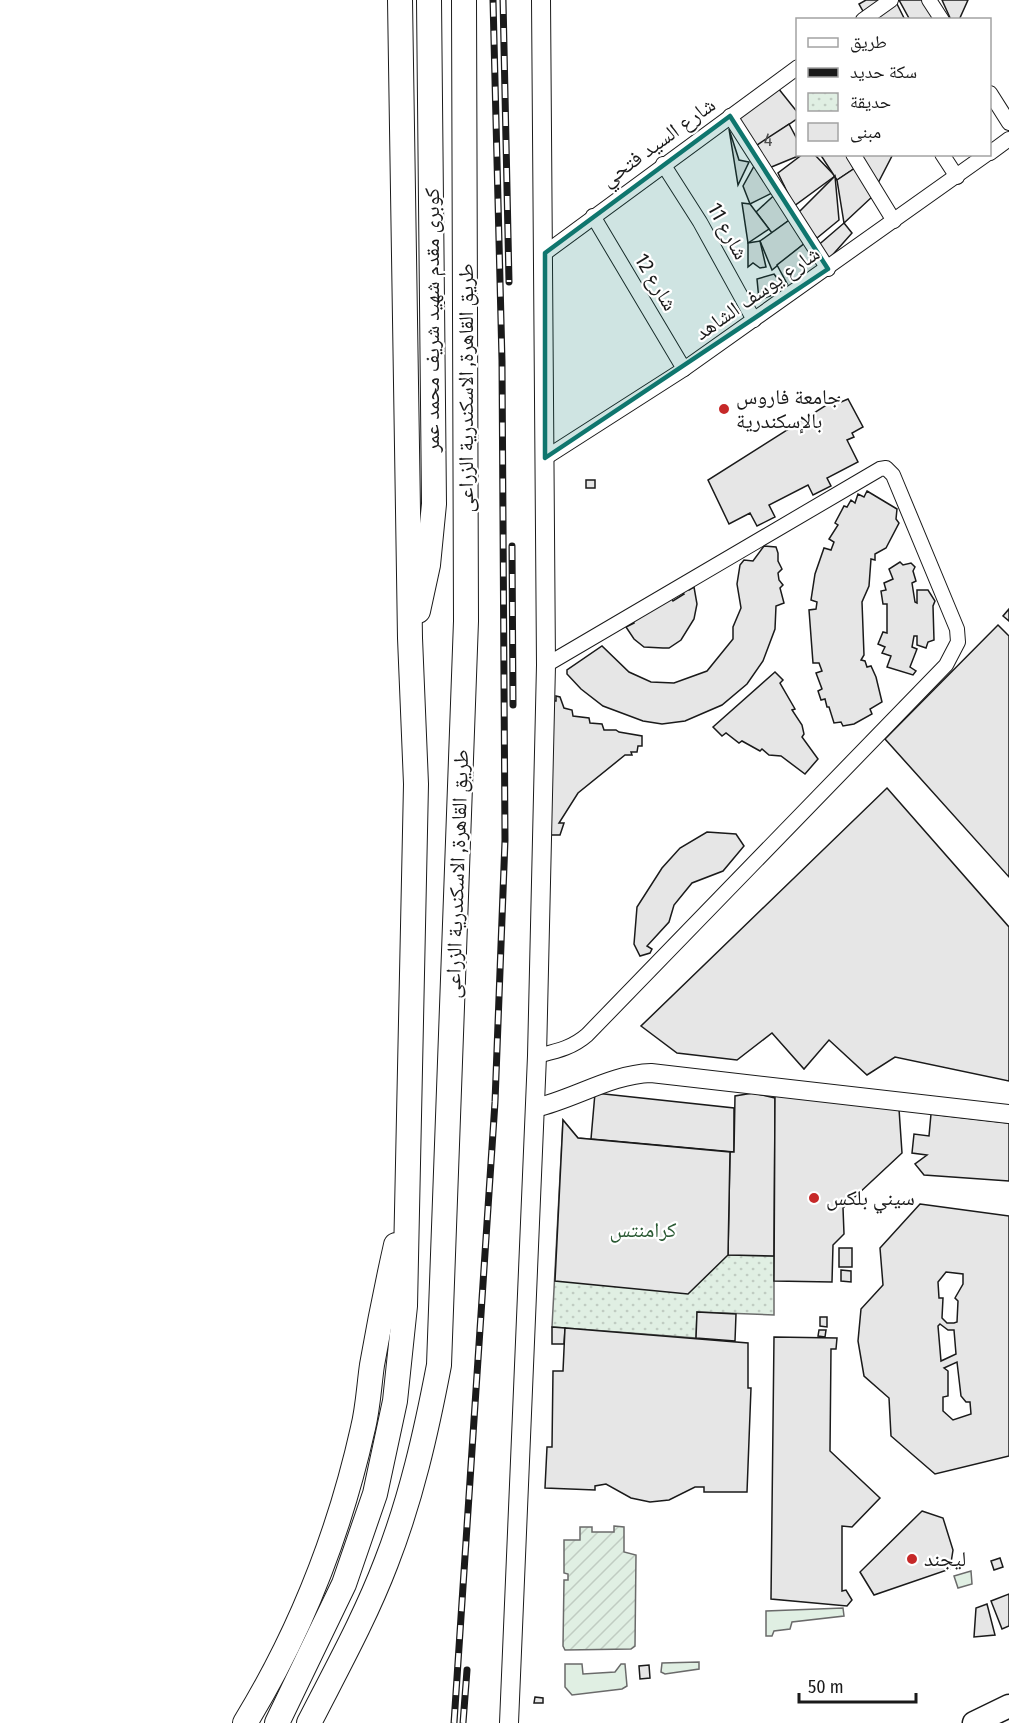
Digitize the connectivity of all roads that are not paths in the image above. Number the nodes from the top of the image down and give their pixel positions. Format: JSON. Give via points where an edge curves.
{"nodes":[{"id":1,"x":400,"y":0,"type":"edge"},
{"id":2,"x":429,"y":0,"type":"edge"},
{"id":3,"x":464,"y":0,"type":"edge"},
{"id":4,"x":541,"y":0,"type":"edge"},
{"id":5,"x":891,"y":0,"type":"edge"},
{"id":6,"x":929,"y":0,"type":"edge"},
{"id":7,"x":866,"y":18,"type":"edge"},
{"id":8,"x":941,"y":18,"type":"edge"},
{"id":9,"x":796,"y":68,"type":"edge"},
{"id":10,"x":991,"y":95,"type":"edge"},
{"id":11,"x":730,"y":116,"type":"junction"},
{"id":12,"x":1009,"y":123,"type":"edge"},
{"id":13,"x":1009,"y":139,"type":"edge"},
{"id":14,"x":991,"y":152,"type":"edge"},
{"id":15,"x":854,"y":156,"type":"edge"},
{"id":16,"x":943,"y":156,"type":"edge"},
{"id":17,"x":985,"y":156,"type":"edge"},
{"id":18,"x":663,"y":164,"type":"junction"},
{"id":19,"x":957,"y":177,"type":"junction"},
{"id":20,"x":593,"y":216,"type":"junction"},
{"id":21,"x":894,"y":221,"type":"junction"},
{"id":22,"x":545,"y":253,"type":"junction"},
{"id":23,"x":828,"y":268,"type":"junction"},
{"id":24,"x":754,"y":320,"type":"junction"},
{"id":25,"x":684,"y":369,"type":"junction"},
{"id":26,"x":545,"y":458,"type":"junction"},
{"id":27,"x":410,"y":638,"type":"junction"},
{"id":28,"x":546,"y":665,"type":"junction"},
{"id":29,"x":537,"y":1056,"type":"junction"},
{"id":30,"x":909,"y":1097,"type":"junction"},
{"id":31,"x":1009,"y":1102,"type":"edge"},
{"id":32,"x":535,"y":1103,"type":"junction"},
{"id":33,"x":1009,"y":1114,"type":"edge"},
{"id":34,"x":408,"y":1199,"type":"junction"},
{"id":35,"x":1009,"y":1706,"type":"edge"},
{"id":36,"x":245,"y":1723,"type":"edge"},
{"id":37,"x":277,"y":1723,"type":"edge"},
{"id":38,"x":309,"y":1723,"type":"edge"},
{"id":39,"x":510,"y":1723,"type":"edge"},
{"id":40,"x":974,"y":1723,"type":"edge"}],
"edges":[{"from":1,"to":27,"type":"highway","name":"طريق القاهرة, الاسكندرية الزراعى"},
{"from":2,"to":27,"type":"highway","name":"كوبرى مقدم شهيد شريف محمد عمر","via":[[434,504],[428,565]]},
{"from":3,"to":38,"type":"highway","name":"طريق القاهرة, الاسكندرية الزراعى","via":[[466,621],[439,1365],[425,1437],[387,1562]]},
{"from":4,"to":22,"type":"street"},
{"from":5,"to":7,"type":"street"},
{"from":6,"to":8,"type":"street"},
{"from":9,"to":11,"type":"street","name":"شارع السيد فتحي"},
{"from":10,"to":12,"type":"street"},
{"from":11,"to":18,"type":"street","name":"شارع السيد فتحي"},
{"from":11,"to":23,"type":"street"},
{"from":13,"to":14,"type":"street","name":"شارع يوسف الشاهد"},
{"from":15,"to":21,"type":"street"},
{"from":16,"to":19,"type":"street"},
{"from":17,"to":19,"type":"street","name":"شارع يوسف الشاهد"},
{"from":18,"to":20,"type":"street","name":"شارع السيد فتحي"},
{"from":18,"to":24,"type":"street","name":"شارع 11"},
{"from":19,"to":21,"type":"street","name":"شارع يوسف الشاهد"},
{"from":20,"to":22,"type":"street","name":"شارع السيد فتحي"},
{"from":20,"to":25,"type":"street","name":"شارع 12"},
{"from":21,"to":23,"type":"street","name":"شارع يوسف الشاهد"},
{"from":22,"to":26,"type":"street"},
{"from":23,"to":24,"type":"street","name":"شارع يوسف الشاهد"},
{"from":24,"to":25,"type":"street","name":"شارع يوسف الشاهد"},
{"from":25,"to":26,"type":"street","name":"شارع يوسف الشاهد"},
{"from":26,"to":28,"type":"street"},
{"from":27,"to":34,"type":"highway","name":"طريق القاهرة, الاسكندرية الزراعى","via":[[416,784]]},
{"from":28,"to":29,"type":"street"},
{"from":28,"to":29,"type":"street","via":[[880,468],[893,475],[957,629],[958,642],[946,665],[587,1035],[569,1047]]},
{"from":29,"to":32,"type":"street"},
{"from":30,"to":31,"type":"street"},
{"from":30,"to":32,"type":"street","via":[[651,1073],[624,1076],[575,1096]]},
{"from":30,"to":33,"type":"street"},
{"from":32,"to":39,"type":"street"},
{"from":34,"to":36,"type":"highway","via":[[384,1301],[361,1436],[342,1506],[315,1583],[283,1655]]},
{"from":34,"to":37,"type":"highway","name":"طريق القاهرة, الاسكندرية الزراعى","via":[[402,1353],[384,1459],[344,1584]]},
{"from":35,"to":40,"type":"main road"}]}
